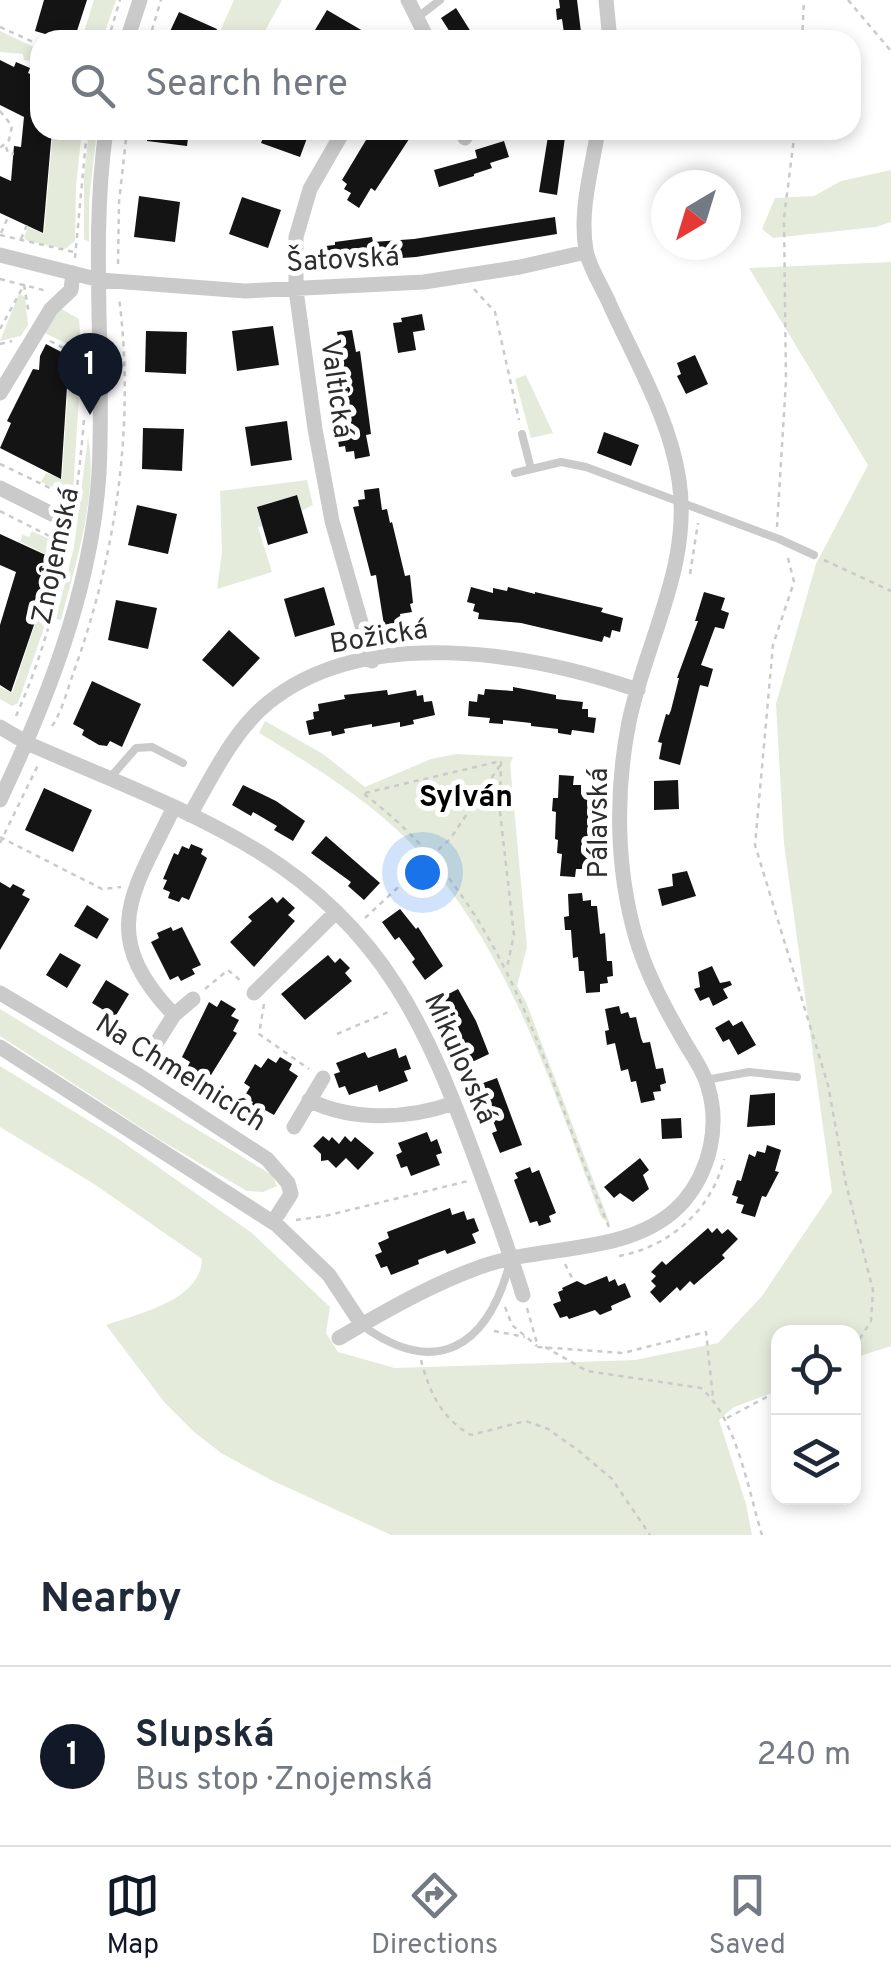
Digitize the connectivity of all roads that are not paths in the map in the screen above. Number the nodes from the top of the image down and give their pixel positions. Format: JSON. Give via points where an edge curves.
{"nodes":[{"id":1,"x":140,"y":0,"type":"edge"},
{"id":2,"x":408,"y":0,"type":"edge"},
{"id":3,"x":440,"y":0,"type":"edge"},
{"id":4,"x":606,"y":0,"type":"edge"},
{"id":5,"x":418,"y":17,"type":"junction"},
{"id":6,"x":130,"y":30,"type":"edge"},
{"id":7,"x":424,"y":30,"type":"edge"},
{"id":8,"x":609,"y":30,"type":"edge"},
{"id":9,"x":105,"y":140,"type":"edge"},
{"id":10,"x":338,"y":140,"type":"edge"},
{"id":11,"x":596,"y":140,"type":"edge"},
{"id":12,"x":586,"y":252,"type":"junction"},
{"id":13,"x":0,"y":255,"type":"edge"},
{"id":14,"x":73,"y":273,"type":"junction"},
{"id":15,"x":100,"y":280,"type":"junction"},
{"id":16,"x":296,"y":290,"type":"junction"},
{"id":17,"x":0,"y":393,"type":"edge"},
{"id":18,"x":522,"y":434,"type":"road end"},
{"id":19,"x":531,"y":469,"type":"junction"},
{"id":20,"x":514,"y":473,"type":"dead end"},
{"id":21,"x":0,"y":488,"type":"edge"},
{"id":22,"x":680,"y":502,"type":"junction"},
{"id":23,"x":54,"y":515,"type":"dead end"},
{"id":24,"x":814,"y":555,"type":"road end"},
{"id":25,"x":372,"y":660,"type":"junction"},
{"id":26,"x":638,"y":690,"type":"junction"},
{"id":27,"x":0,"y":727,"type":"edge"},
{"id":28,"x":27,"y":742,"type":"junction"},
{"id":29,"x":183,"y":763,"type":"dead end"},
{"id":30,"x":109,"y":778,"type":"junction"},
{"id":31,"x":0,"y":800,"type":"edge"},
{"id":32,"x":174,"y":807,"type":"junction"},
{"id":33,"x":190,"y":815,"type":"junction"},
{"id":34,"x":336,"y":912,"type":"junction"},
{"id":35,"x":0,"y":993,"type":"edge"},
{"id":36,"x":254,"y":994,"type":"road end"},
{"id":37,"x":193,"y":999,"type":"road end"},
{"id":38,"x":174,"y":1014,"type":"junction"},
{"id":39,"x":157,"y":1042,"type":"dead end"},
{"id":40,"x":2,"y":1050,"type":"edge"},
{"id":41,"x":322,"y":1078,"type":"road end"},
{"id":42,"x":797,"y":1078,"type":"dead end"},
{"id":43,"x":706,"y":1080,"type":"junction"},
{"id":44,"x":309,"y":1100,"type":"junction"},
{"id":45,"x":454,"y":1103,"type":"junction"},
{"id":46,"x":294,"y":1127,"type":"dead end"},
{"id":47,"x":273,"y":1222,"type":"junction"},
{"id":48,"x":512,"y":1257,"type":"junction"},
{"id":49,"x":523,"y":1295,"type":"road end"},
{"id":50,"x":362,"y":1325,"type":"junction"},
{"id":51,"x":339,"y":1338,"type":"dead end"}],
"edges":[{"from":1,"to":6,"type":"street"},
{"from":2,"to":5,"type":"street"},
{"from":3,"to":5,"type":"lane"},
{"from":4,"to":8,"type":"street"},
{"from":5,"to":7,"type":"street"},
{"from":9,"to":15,"type":"street","name":"Znojemská"},
{"from":10,"to":16,"type":"street","name":"Valtická","via":[[310,189],[296,237]]},
{"from":11,"to":12,"type":"street","name":"Pálavská","via":[[584,209]]},
{"from":12,"to":16,"type":"street","name":"Šatovská","via":[[424,282]]},
{"from":12,"to":22,"type":"street","name":"Pálavská","via":[[662,420]]},
{"from":13,"to":14,"type":"street","name":"Šatovská"},
{"from":14,"to":15,"type":"street","name":"Šatovská"},
{"from":14,"to":17,"type":"street","via":[[66,296],[50,309]]},
{"from":15,"to":16,"type":"street","name":"Šatovská"},
{"from":15,"to":28,"type":"street","name":"Znojemská","via":[[98,475],[89,552]]},
{"from":16,"to":25,"type":"street","name":"Valtická","via":[[332,521]]},
{"from":18,"to":19,"type":"lane"},
{"from":19,"to":20,"type":"lane"},
{"from":19,"to":22,"type":"lane","via":[[561,462]]},
{"from":21,"to":23,"type":"street"},
{"from":22,"to":24,"type":"lane"},
{"from":22,"to":26,"type":"street","name":"Pálavská","via":[[679,558]]},
{"from":25,"to":26,"type":"street","name":"Božická","via":[[504,656]]},
{"from":25,"to":33,"type":"street","name":"Božická","via":[[310,677],[268,703],[242,729]]},
{"from":26,"to":43,"type":"street","name":"Pálavská","via":[[620,789],[623,882],[658,993]]},
{"from":27,"to":28,"type":"street","name":"Mikulovská"},
{"from":28,"to":30,"type":"street","name":"Mikulovská"},
{"from":28,"to":31,"type":"street","name":"Znojemská"},
{"from":29,"to":30,"type":"lane","via":[[152,747],[136,748]]},
{"from":30,"to":32,"type":"street","name":"Mikulovská"},
{"from":32,"to":33,"type":"street","name":"Mikulovská"},
{"from":32,"to":38,"type":"street","via":[[136,886],[128,935],[152,992]]},
{"from":33,"to":34,"type":"street","name":"Mikulovská","via":[[263,855]]},
{"from":34,"to":36,"type":"street"},
{"from":34,"to":45,"type":"street","name":"Mikulovská","via":[[408,1002]]},
{"from":35,"to":47,"type":"street","name":"Na Chmelnicích","via":[[268,1158],[291,1194]]},
{"from":37,"to":38,"type":"street"},
{"from":38,"to":39,"type":"street"},
{"from":40,"to":47,"type":"street"},
{"from":41,"to":44,"type":"street"},
{"from":42,"to":43,"type":"lane","via":[[749,1072]]},
{"from":43,"to":48,"type":"street","name":"Pálavská","via":[[713,1122],[708,1157],[680,1206],[631,1236]]},
{"from":44,"to":45,"type":"street","via":[[361,1115]]},
{"from":44,"to":46,"type":"street"},
{"from":45,"to":48,"type":"street","name":"Mikulovská"},
{"from":47,"to":50,"type":"street","via":[[312,1256]]},
{"from":48,"to":49,"type":"street","name":"Mikulovská"},
{"from":48,"to":50,"type":"street","name":"Pálavská"},
{"from":48,"to":50,"type":"lane","via":[[500,1297],[474,1334],[444,1352],[419,1353]]},
{"from":50,"to":51,"type":"street","name":"Pálavská"}]}
